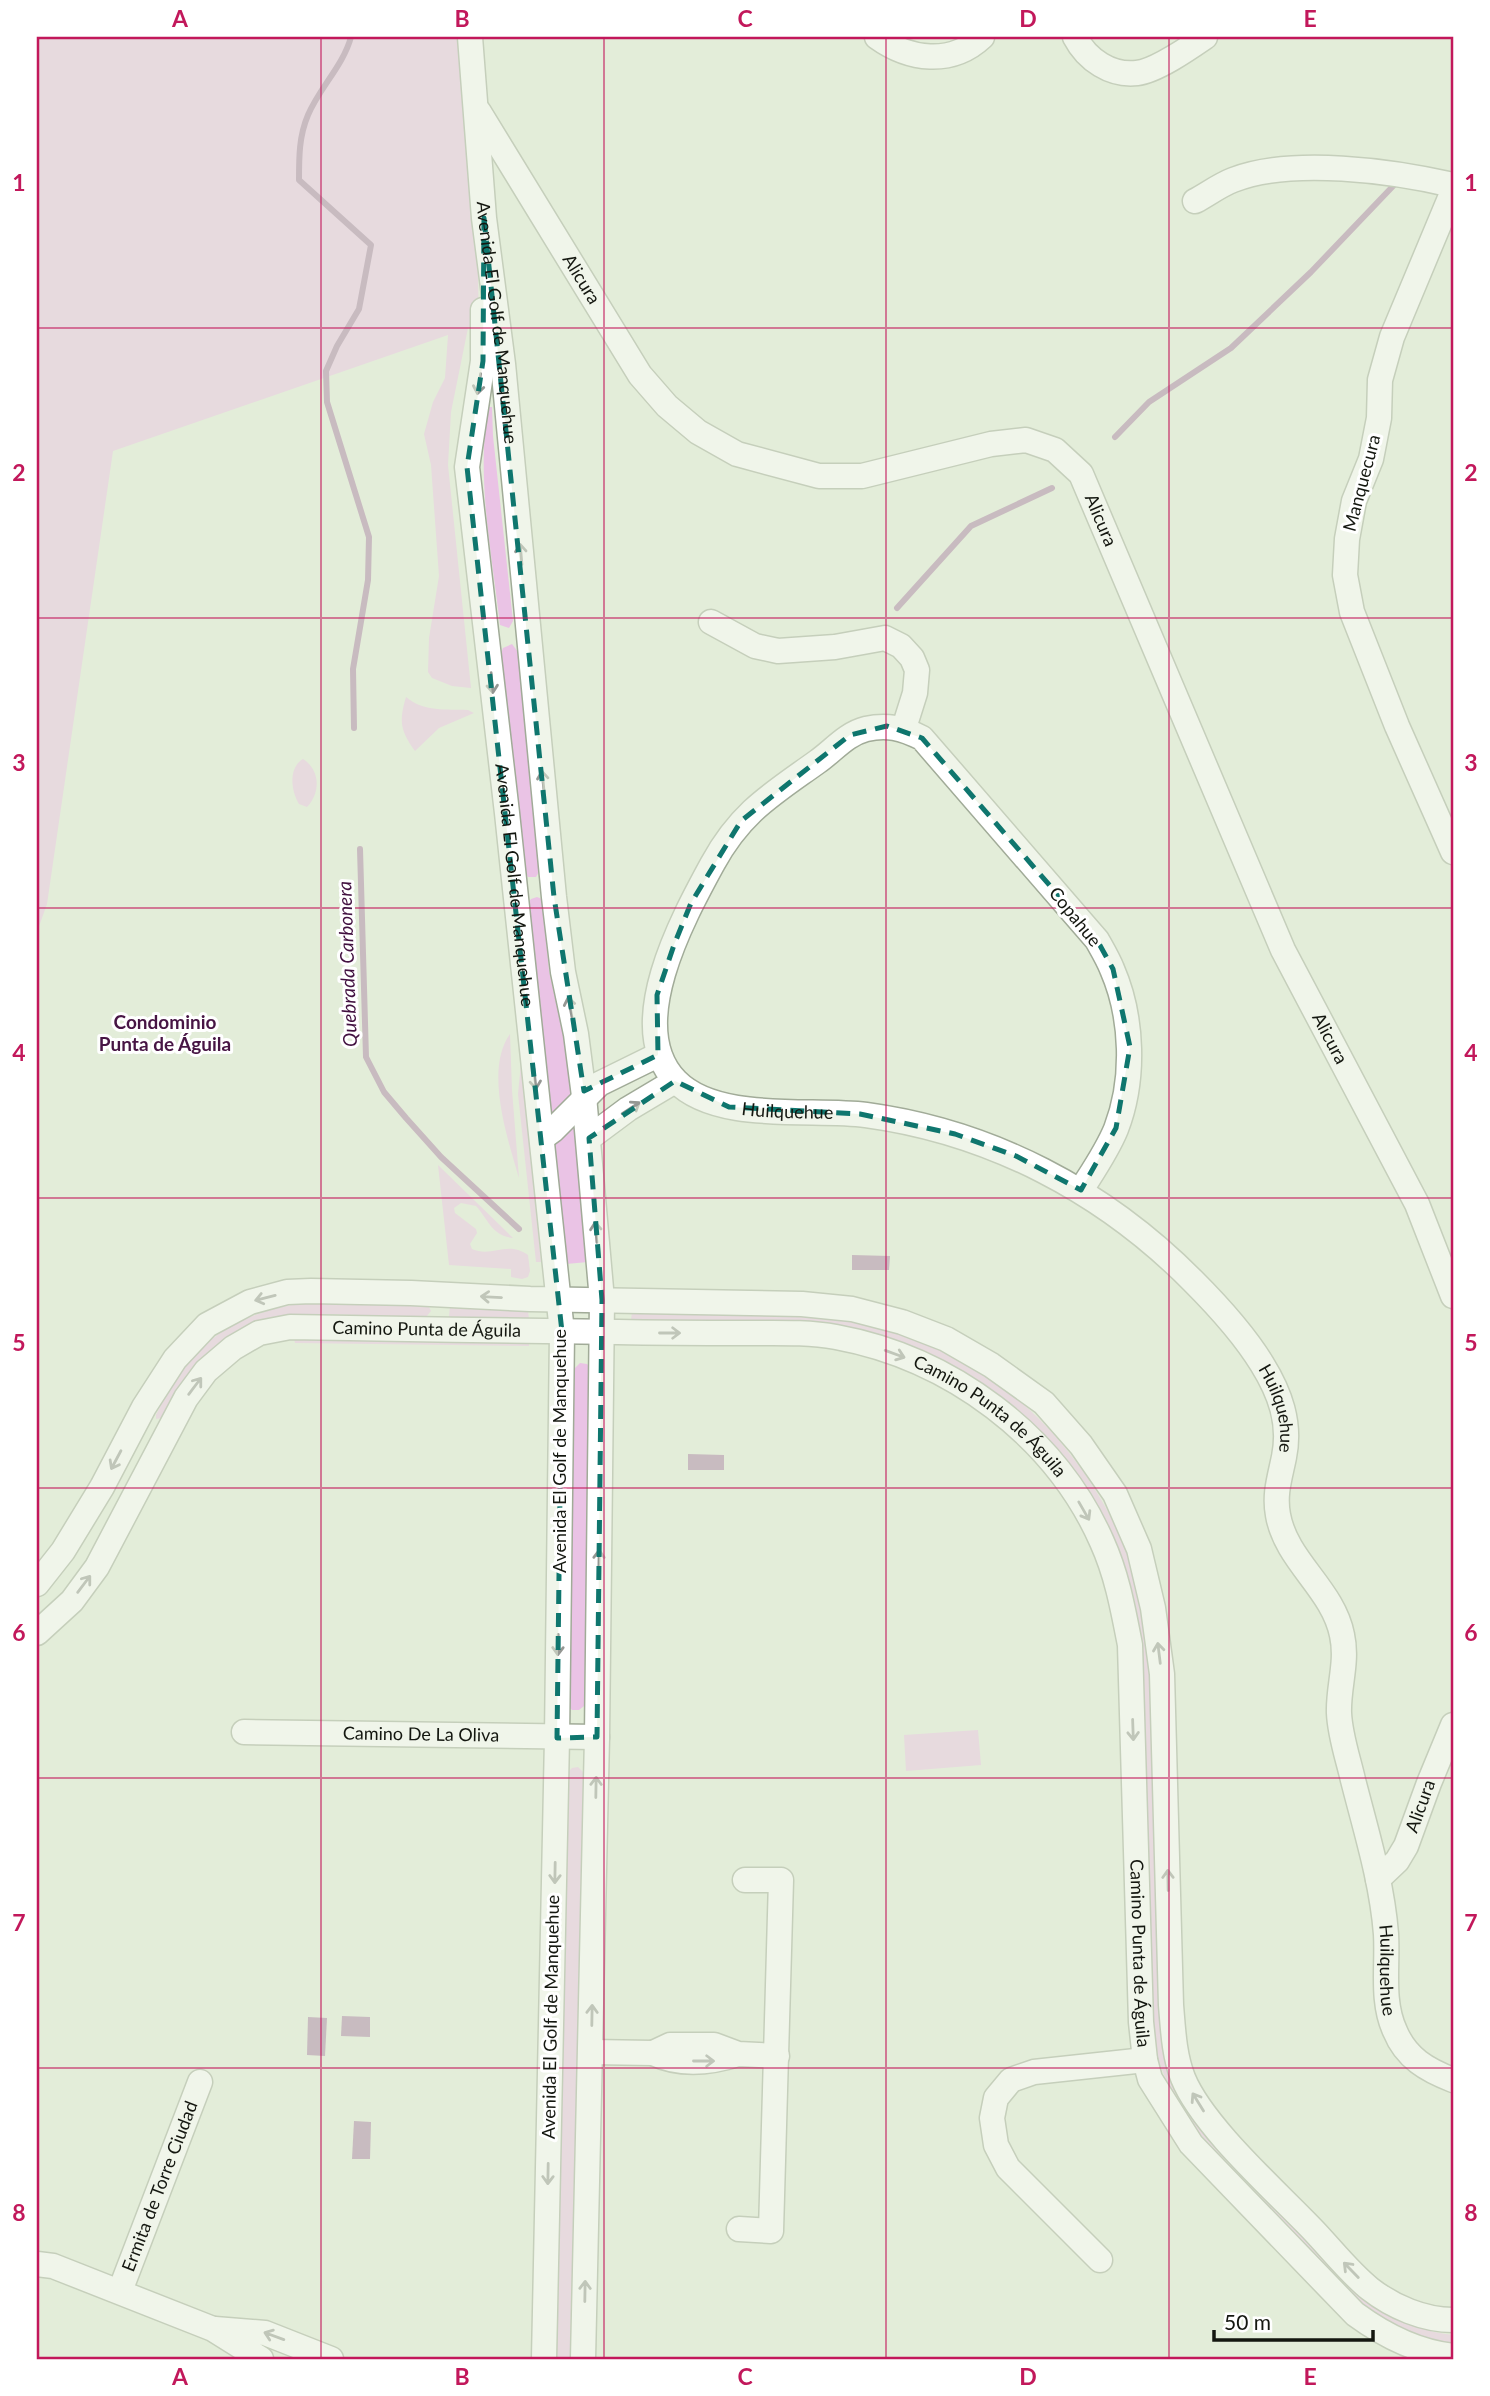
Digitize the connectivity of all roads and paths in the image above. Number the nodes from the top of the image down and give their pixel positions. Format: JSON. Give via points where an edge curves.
{"nodes":[{"id":1,"x":470,"y":37,"type":"edge"},
{"id":2,"x":877,"y":37,"type":"edge"},
{"id":3,"x":982,"y":37,"type":"edge"},
{"id":4,"x":1075,"y":37,"type":"edge"},
{"id":5,"x":1205,"y":37,"type":"edge"},
{"id":6,"x":475,"y":107,"type":"junction"},
{"id":7,"x":1453,"y":186,"type":"edge"},
{"id":8,"x":1453,"y":191,"type":"edge"},
{"id":9,"x":1195,"y":201,"type":"dead end"},
{"id":10,"x":484,"y":218,"type":"junction"},
{"id":11,"x":711,"y":622,"type":"dead end"},
{"id":12,"x":488,"y":640,"type":"junction"},
{"id":13,"x":529,"y":640,"type":"junction"},
{"id":14,"x":904,"y":728,"type":"junction"},
{"id":15,"x":1452,"y":847,"type":"edge"},
{"id":16,"x":552,"y":882,"type":"junction"},
{"id":17,"x":515,"y":887,"type":"junction"},
{"id":18,"x":658,"y":1055,"type":"junction"},
{"id":19,"x":675,"y":1080,"type":"junction"},
{"id":20,"x":584,"y":1096,"type":"junction"},
{"id":21,"x":542,"y":1138,"type":"junction"},
{"id":22,"x":589,"y":1138,"type":"junction"},
{"id":23,"x":1081,"y":1191,"type":"junction"},
{"id":24,"x":1453,"y":1296,"type":"edge"},
{"id":25,"x":559,"y":1300,"type":"junction"},
{"id":26,"x":602,"y":1300,"type":"junction"},
{"id":27,"x":562,"y":1332,"type":"junction"},
{"id":28,"x":602,"y":1332,"type":"junction"},
{"id":29,"x":37,"y":1584,"type":"edge"},
{"id":30,"x":37,"y":1633,"type":"edge"},
{"id":31,"x":1453,"y":1725,"type":"edge"},
{"id":32,"x":244,"y":1732,"type":"dead end"},
{"id":33,"x":597,"y":1737,"type":"junction"},
{"id":34,"x":557,"y":1738,"type":"junction"},
{"id":35,"x":745,"y":1880,"type":"dead end"},
{"id":36,"x":1378,"y":1880,"type":"junction"},
{"id":37,"x":591,"y":2052,"type":"junction"},
{"id":38,"x":776,"y":2056,"type":"junction"},
{"id":39,"x":1145,"y":2060,"type":"junction"},
{"id":40,"x":1453,"y":2080,"type":"edge"},
{"id":41,"x":200,"y":2082,"type":"dead end"},
{"id":42,"x":739,"y":2229,"type":"dead end"},
{"id":43,"x":1100,"y":2260,"type":"dead end"},
{"id":44,"x":37,"y":2264,"type":"edge"},
{"id":45,"x":120,"y":2291,"type":"junction"},
{"id":46,"x":1453,"y":2320,"type":"edge"},
{"id":47,"x":213,"y":2329,"type":"junction"},
{"id":48,"x":1414,"y":2352,"type":"edge"},
{"id":49,"x":1453,"y":2356,"type":"edge"},
{"id":50,"x":261,"y":2359,"type":"edge"},
{"id":51,"x":331,"y":2359,"type":"edge"},
{"id":52,"x":544,"y":2359,"type":"edge"},
{"id":53,"x":583,"y":2359,"type":"edge"}],
"edges":[{"from":1,"to":6,"type":"street"},
{"from":2,"to":3,"type":"street","via":[[905,53],[933,57],[957,53]]},
{"from":4,"to":5,"type":"street","via":[[1090,58],[1112,72],[1138,74]]},
{"from":6,"to":10,"type":"street"},
{"from":6,"to":24,"type":"street","name":"Alicura","via":[[640,375],[667,407],[698,432],[737,454],[819,476],[862,476],[991,444],[1026,440],[1055,450],[1081,474],[1283,950],[1417,1204]]},
{"from":7,"to":9,"type":"street","via":[[1355,170],[1293,167],[1234,180]]},
{"from":8,"to":15,"type":"street","name":"Manquecura","via":[[1392,337],[1380,380],[1371,459],[1354,501],[1345,575],[1352,612]]},
{"from":10,"to":12,"type":"street","name":"Avenida El Golf de Manquehue","one_way":true,"via":[[483,361],[467,467]]},
{"from":13,"to":10,"type":"street","name":"Avenida El Golf de Manquehue","one_way":true},
{"from":11,"to":14,"type":"street","via":[[755,646],[778,651],[885,638],[901,646],[917,670]]},
{"from":12,"to":13,"type":"street"},
{"from":12,"to":17,"type":"street","name":"Avenida El Golf de Manquehue","one_way":true},
{"from":16,"to":13,"type":"street","name":"Avenida El Golf de Manquehue","one_way":true},
{"from":14,"to":18,"type":"street","via":[[887,726],[850,735],[741,821],[691,903],[674,946],[657,995]]},
{"from":14,"to":23,"type":"street","name":"Copahue","via":[[939,756],[1097,940],[1112,969],[1130,1047],[1126,1088],[1116,1128]]},
{"from":16,"to":17,"type":"street"},
{"from":20,"to":16,"type":"street","name":"Avenida El Golf de Manquehue","one_way":true},
{"from":17,"to":21,"type":"street","name":"Avenida El Golf de Manquehue","one_way":true},
{"from":18,"to":19,"type":"street","name":"Huilquehue"},
{"from":18,"to":20,"type":"street"},
{"from":22,"to":19,"type":"street","one_way":true},
{"from":19,"to":23,"type":"street","name":"Huilquehue","via":[[702,1099],[729,1107],[860,1114],[955,1133],[1016,1156]]},
{"from":20,"to":21,"type":"street"},
{"from":20,"to":22,"type":"street","name":"Avenida El Golf de Manquehue"},
{"from":21,"to":25,"type":"street","name":"Avenida El Golf de Manquehue"},
{"from":26,"to":22,"type":"street","name":"Avenida El Golf de Manquehue","one_way":true},
{"from":23,"to":36,"type":"street","name":"Huilquehue","via":[[1148,1238],[1178,1266],[1228,1318],[1273,1384],[1286,1426],[1277,1510],[1284,1534],[1340,1625],[1345,1651],[1339,1696],[1342,1735]]},
{"from":25,"to":26,"type":"street","name":"Camino Punta de Águila"},
{"from":25,"to":27,"type":"street","name":"Avenida El Golf de Manquehue"},
{"from":25,"to":29,"type":"street","name":"Camino Punta de Águila","one_way":true,"via":[[311,1291],[250,1301],[207,1325],[175,1359],[76,1530]]},
{"from":26,"to":28,"type":"street","name":"Avenida El Golf de Manquehue"},
{"from":46,"to":26,"type":"street","name":"Camino Punta de Águila","one_way":true,"via":[[1405,2309],[1370,2289],[1228,2142],[1183,2079],[1171,2005],[1162,1674],[1153,1608],[1139,1549],[1115,1494],[1081,1445],[1044,1403],[991,1365],[946,1339],[902,1322],[802,1304]]},
{"from":27,"to":28,"type":"street","name":"Camino Punta de Águila"},
{"from":30,"to":27,"type":"street","name":"Camino Punta de Águila","one_way":true,"via":[[72,1601],[97,1567],[186,1398],[206,1371],[259,1333],[290,1327]]},
{"from":27,"to":34,"type":"street","name":"Avenida El Golf de Manquehue","one_way":true},
{"from":33,"to":28,"type":"street","name":"Avenida El Golf de Manquehue","one_way":true},
{"from":28,"to":39,"type":"street","name":"Camino Punta de Águila","one_way":true,"via":[[786,1333],[835,1337],[892,1352],[942,1373],[984,1398],[1032,1439],[1072,1489],[1102,1541],[1119,1587],[1130,1644]]},
{"from":31,"to":36,"type":"street","name":"Alicura","via":[[1406,1846]]},
{"from":32,"to":34,"type":"street","name":"Camino De La Oliva"},
{"from":33,"to":34,"type":"street","name":"Camino De La Oliva"},
{"from":37,"to":33,"type":"street","name":"Avenida El Golf de Manquehue","one_way":true},
{"from":34,"to":52,"type":"street","name":"Avenida El Golf de Manquehue","one_way":true},
{"from":35,"to":38,"type":"street","via":[[781,1880]]},
{"from":36,"to":40,"type":"street","name":"Huilquehue","via":[[1385,1928],[1386,1998],[1394,2030],[1418,2062]]},
{"from":37,"to":38,"type":"street","via":[[653,2053],[670,2045],[714,2045],[738,2054]]},
{"from":53,"to":37,"type":"street","name":"Avenida El Golf de Manquehue","one_way":true},
{"from":38,"to":42,"type":"street","via":[[771,2231]]},
{"from":39,"to":43,"type":"street","via":[[1034,2072],[1011,2080],[996,2098],[992,2118],[996,2145],[1008,2168]]},
{"from":39,"to":48,"type":"street","name":"Camino Punta de Águila","via":[[1154,2085],[1191,2144],[1355,2314]]},
{"from":41,"to":45,"type":"street","name":"Ermita de Torre Ciudad"},
{"from":44,"to":45,"type":"street"},
{"from":45,"to":47,"type":"street"},
{"from":47,"to":50,"type":"street"},
{"from":51,"to":47,"type":"street","one_way":true,"via":[[265,2333]]},
{"from":48,"to":49,"type":"street","name":"Camino Punta de Águila"}]}
